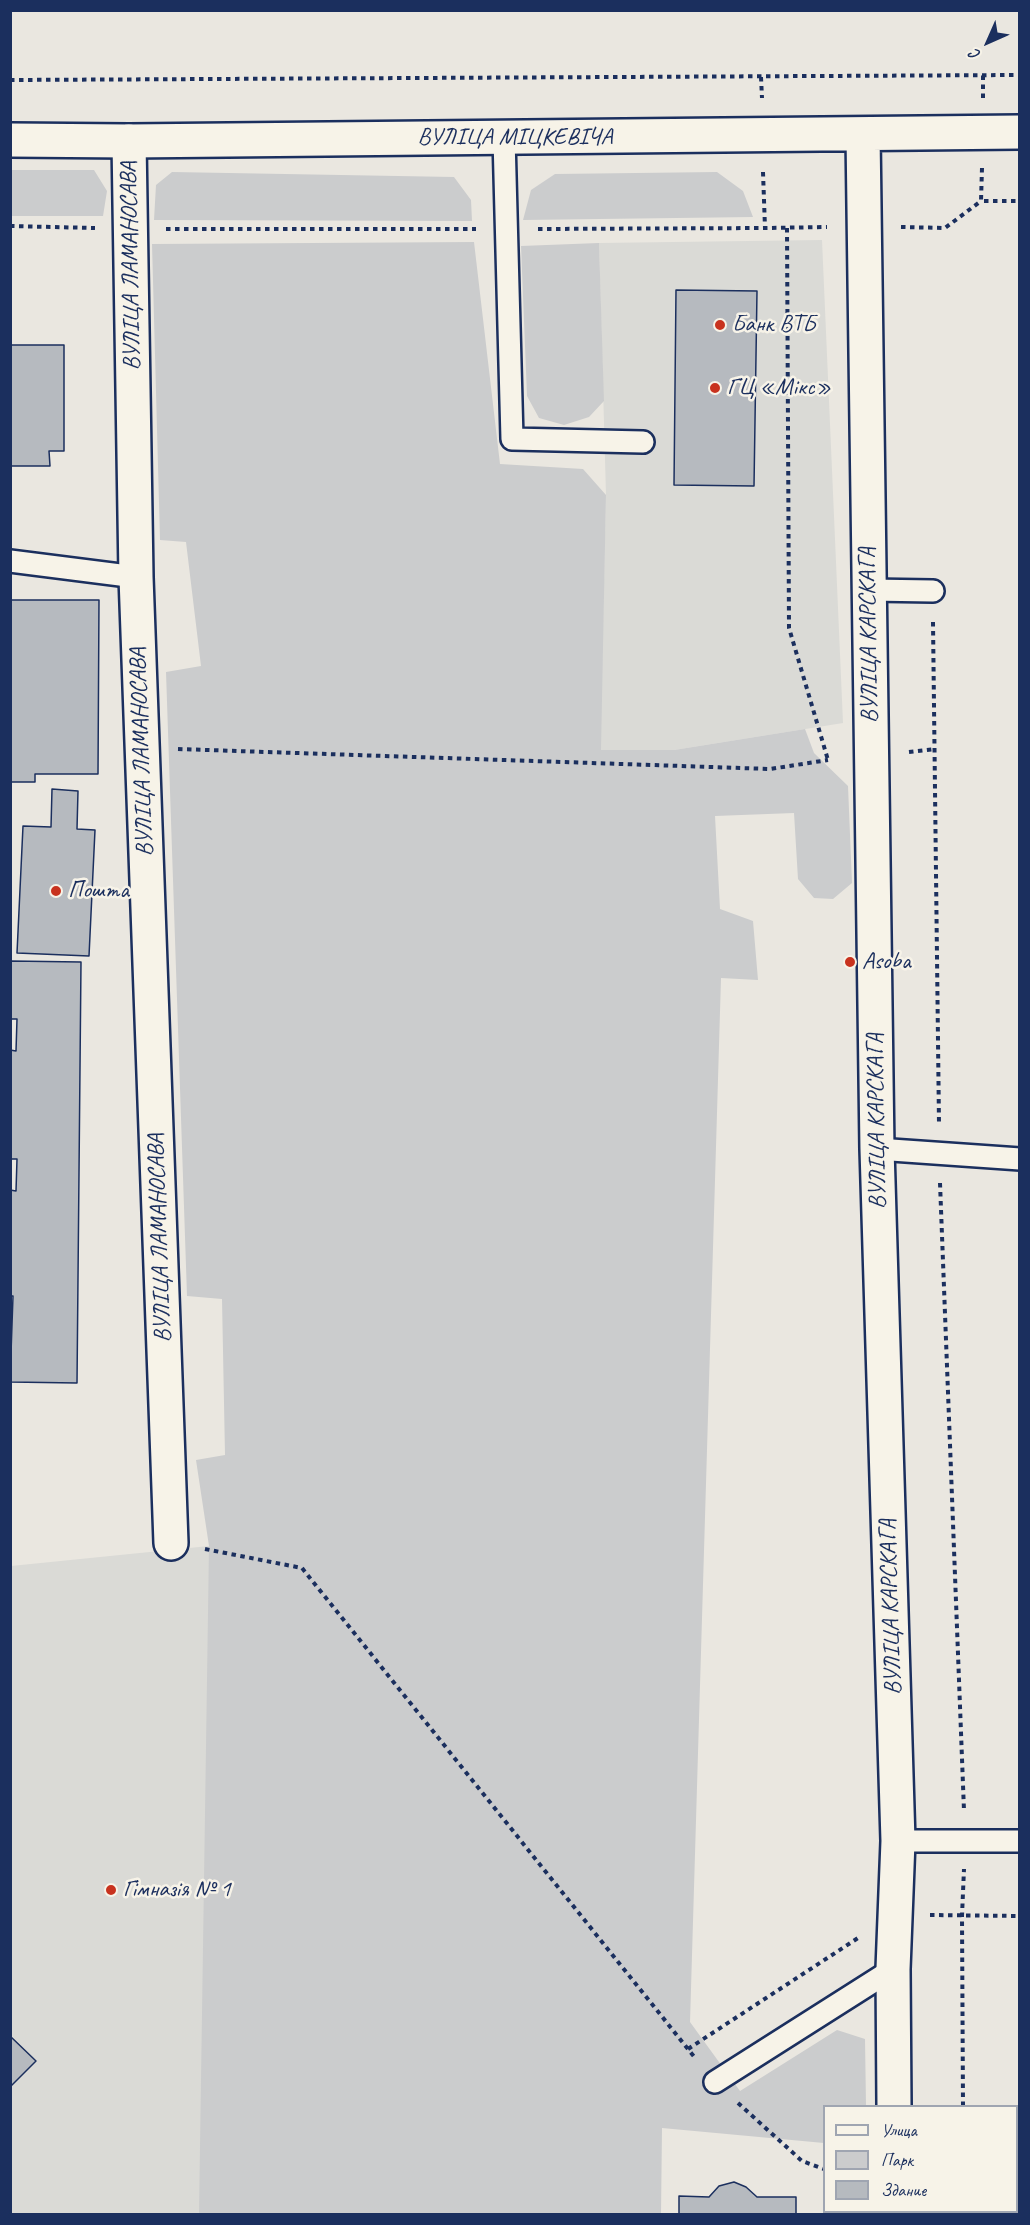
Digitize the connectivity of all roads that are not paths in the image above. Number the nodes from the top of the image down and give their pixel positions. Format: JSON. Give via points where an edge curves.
{"nodes":[{"id":1,"x":1020,"y":132,"type":"edge"},
{"id":2,"x":863,"y":135,"type":"junction"},
{"id":3,"x":504,"y":138,"type":"junction"},
{"id":4,"x":10,"y":140,"type":"edge"},
{"id":5,"x":129,"y":141,"type":"junction"},
{"id":6,"x":643,"y":442,"type":"dead end"},
{"id":7,"x":10,"y":561,"type":"edge"},
{"id":8,"x":135,"y":577,"type":"junction"},
{"id":9,"x":869,"y":590,"type":"junction"},
{"id":10,"x":933,"y":591,"type":"road end"},
{"id":11,"x":877,"y":1149,"type":"junction"},
{"id":12,"x":1020,"y":1159,"type":"edge"},
{"id":13,"x":171,"y":1543,"type":"road end"},
{"id":14,"x":898,"y":1841,"type":"junction"},
{"id":15,"x":1020,"y":1841,"type":"edge"},
{"id":16,"x":893,"y":1969,"type":"junction"},
{"id":17,"x":714,"y":2082,"type":"road end"},
{"id":18,"x":894,"y":2105,"type":"edge"}],
"edges":[{"from":1,"to":2,"type":"street","name":"ВУЛІЦА МІЦКЕВІЧА"},
{"from":2,"to":3,"type":"street","name":"ВУЛІЦА МІЦКЕВІЧА"},
{"from":2,"to":9,"type":"street","name":"ВУЛІЦА КАРСКАГА"},
{"from":3,"to":5,"type":"street","name":"ВУЛІЦА МІЦКЕВІЧА"},
{"from":3,"to":6,"type":"lane","via":[[512,439]]},
{"from":4,"to":5,"type":"street","name":"ВУЛІЦА МІЦКЕВІЧА"},
{"from":5,"to":8,"type":"street","name":"ВУЛІЦА ЛАМАНОСАВА"},
{"from":7,"to":8,"type":"lane"},
{"from":8,"to":13,"type":"street","name":"ВУЛІЦА ЛАМАНОСАВА"},
{"from":9,"to":10,"type":"lane"},
{"from":9,"to":11,"type":"street","name":"ВУЛІЦА КАРСКАГА"},
{"from":11,"to":12,"type":"lane"},
{"from":11,"to":14,"type":"street","name":"ВУЛІЦА КАРСКАГА"},
{"from":14,"to":15,"type":"lane"},
{"from":14,"to":16,"type":"street","name":"ВУЛІЦА КАРСКАГА"},
{"from":16,"to":17,"type":"lane"},
{"from":16,"to":18,"type":"street","name":"ВУЛІЦА КАРСКАГА"}]}
